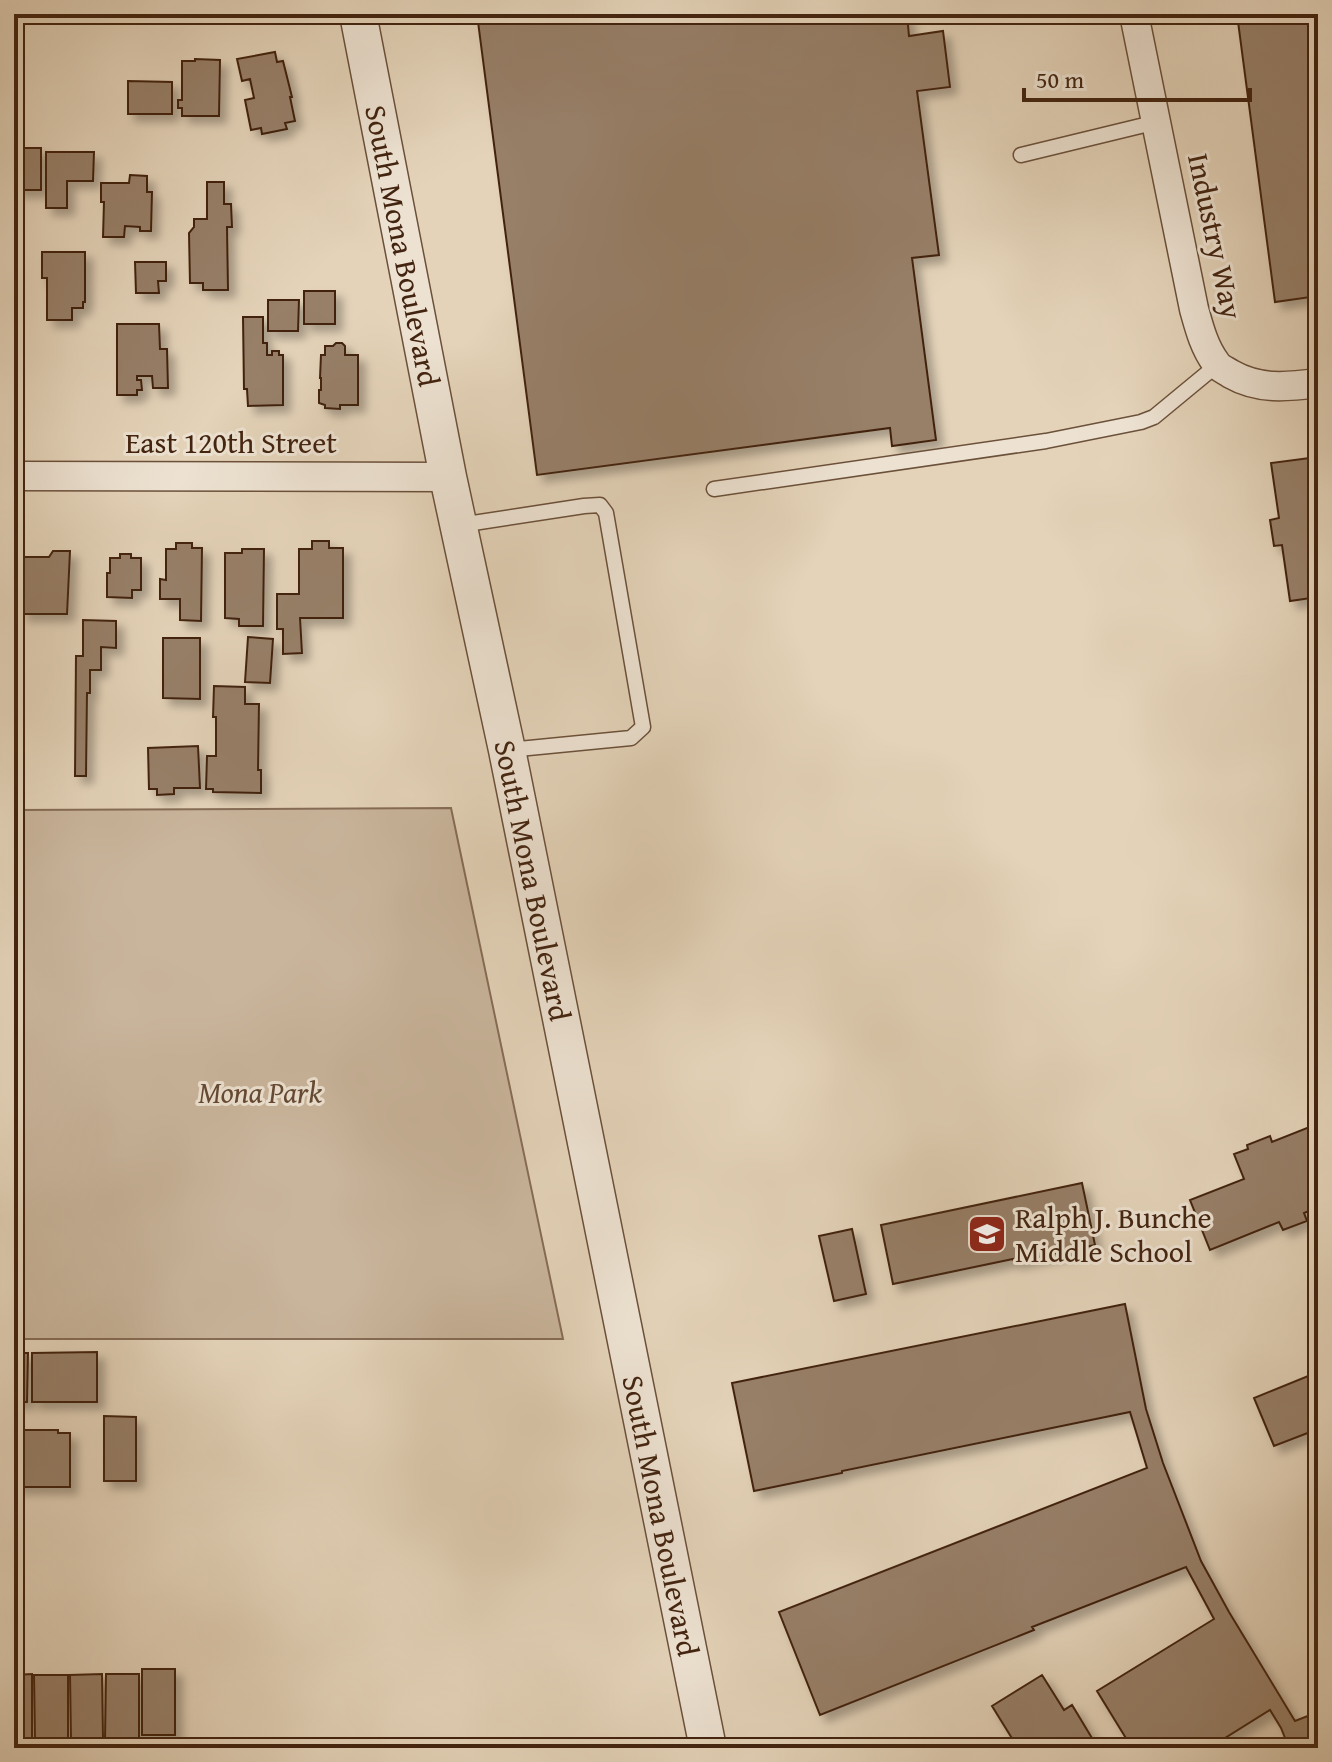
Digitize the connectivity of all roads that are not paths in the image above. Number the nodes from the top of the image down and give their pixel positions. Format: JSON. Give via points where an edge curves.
{"nodes":[{"id":1,"x":358,"y":14,"type":"edge"},
{"id":2,"x":1134,"y":14,"type":"edge"},
{"id":3,"x":1157,"y":122,"type":"junction"},
{"id":4,"x":1021,"y":155,"type":"dead end"},
{"id":5,"x":1217,"y":365,"type":"junction"},
{"id":6,"x":1318,"y":383,"type":"edge"},
{"id":7,"x":14,"y":476,"type":"edge"},
{"id":8,"x":448,"y":477,"type":"junction"},
{"id":9,"x":714,"y":489,"type":"dead end"},
{"id":10,"x":460,"y":525,"type":"junction"},
{"id":11,"x":507,"y":750,"type":"junction"},
{"id":12,"x":708,"y":1748,"type":"edge"}],
"edges":[{"from":1,"to":8,"type":"street","name":"South Mona Boulevard"},
{"from":2,"to":3,"type":"street","name":"Industry Way"},
{"from":3,"to":4,"type":"lane"},
{"from":3,"to":5,"type":"street","name":"Industry Way","via":[[1194,309]]},
{"from":5,"to":6,"type":"street","name":"Industry Way","via":[[1264,386]]},
{"from":5,"to":9,"type":"lane","via":[[1141,422],[1046,441]]},
{"from":7,"to":8,"type":"street","name":"East 120th Street"},
{"from":8,"to":10,"type":"street","name":"South Mona Boulevard"},
{"from":10,"to":11,"type":"street","name":"South Mona Boulevard"},
{"from":10,"to":11,"type":"lane","via":[[584,506],[600,505],[606,513],[643,727],[631,738]]},
{"from":11,"to":12,"type":"street","name":"South Mona Boulevard"}]}
